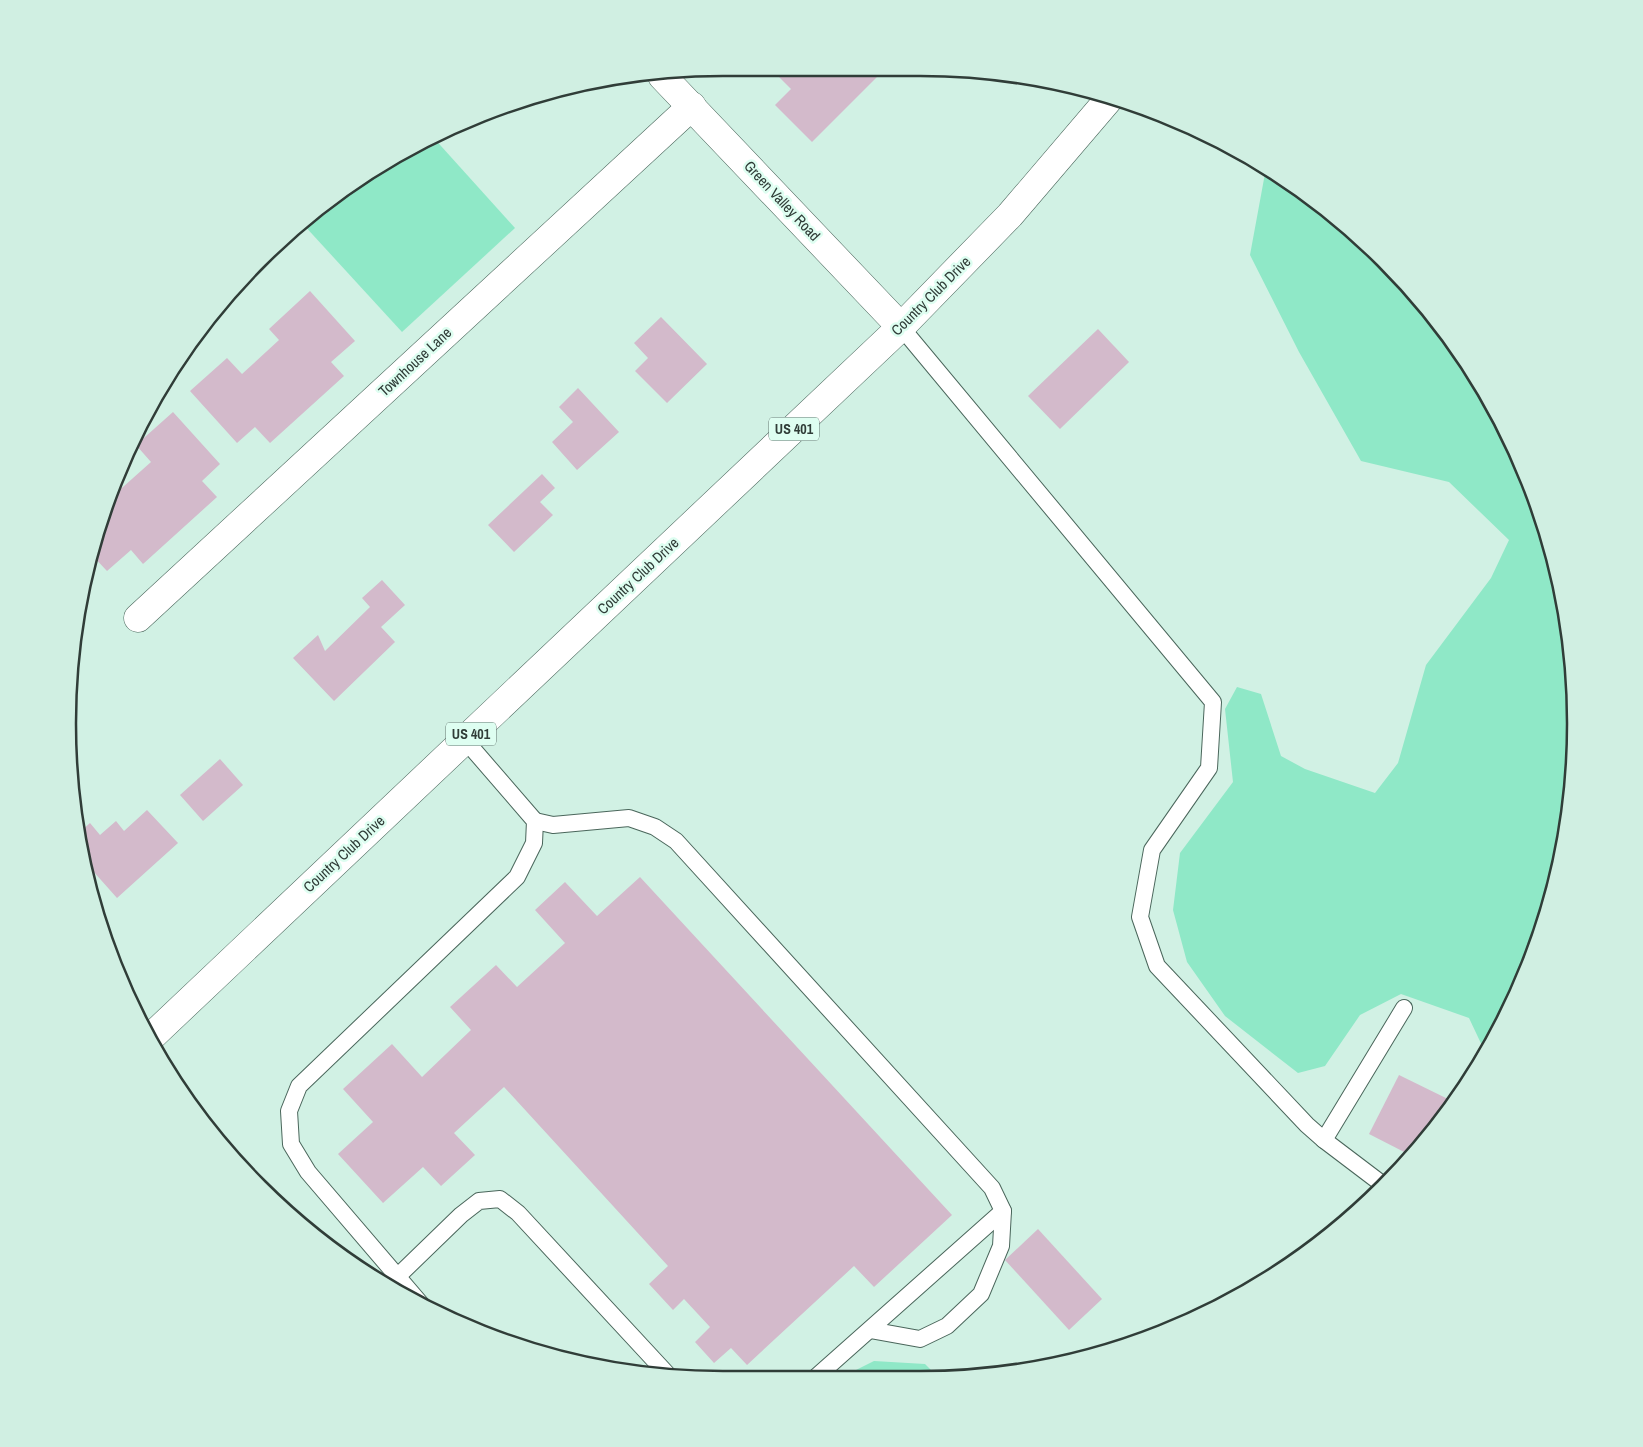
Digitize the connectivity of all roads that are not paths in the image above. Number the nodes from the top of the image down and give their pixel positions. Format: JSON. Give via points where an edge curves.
{"nodes":[{"id":1,"x":665,"y":79,"type":"edge"},
{"id":2,"x":1105,"y":104,"type":"edge"},
{"id":3,"x":692,"y":106,"type":"junction"},
{"id":4,"x":901,"y":327,"type":"junction"},
{"id":5,"x":138,"y":618,"type":"dead end"},
{"id":6,"x":465,"y":740,"type":"junction"},
{"id":7,"x":535,"y":821,"type":"junction"},
{"id":8,"x":1404,"y":1008,"type":"dead end"},
{"id":9,"x":155,"y":1032,"type":"edge"},
{"id":10,"x":1324,"y":1140,"type":"junction"},
{"id":11,"x":1377,"y":1181,"type":"edge"},
{"id":12,"x":1003,"y":1211,"type":"junction"},
{"id":13,"x":397,"y":1277,"type":"junction"},
{"id":14,"x":405,"y":1287,"type":"edge"},
{"id":15,"x":870,"y":1330,"type":"junction"},
{"id":16,"x":661,"y":1367,"type":"edge"},
{"id":17,"x":823,"y":1371,"type":"edge"}],
"edges":[{"from":1,"to":3,"type":"main road","name":"Green Valley Road"},
{"from":2,"to":4,"type":"main road","name":"Country Club Drive","number":"US 401","via":[[1010,215]]},
{"from":3,"to":4,"type":"main road","name":"Green Valley Road"},
{"from":3,"to":5,"type":"main road","name":"Townhouse Lane"},
{"from":4,"to":6,"type":"main road","name":"Country Club Drive","number":"US 401"},
{"from":4,"to":10,"type":"lane","via":[[1213,702],[1209,768],[1152,850],[1140,917],[1157,966]]},
{"from":6,"to":7,"type":"lane"},
{"from":6,"to":9,"type":"main road","name":"Country Club Drive","number":"US 401"},
{"from":7,"to":12,"type":"lane","via":[[553,825],[629,818],[655,827],[676,841],[992,1188]]},
{"from":7,"to":13,"type":"lane","via":[[534,843],[516,877],[299,1086],[289,1111],[291,1144],[308,1172]]},
{"from":8,"to":10,"type":"lane"},
{"from":10,"to":11,"type":"lane"},
{"from":12,"to":15,"type":"lane"},
{"from":12,"to":15,"type":"lane","via":[[1001,1246],[981,1294],[947,1326],[920,1339]]},
{"from":13,"to":14,"type":"lane"},
{"from":13,"to":16,"type":"lane","via":[[479,1201],[500,1199],[518,1213]]},
{"from":15,"to":17,"type":"lane"}]}
